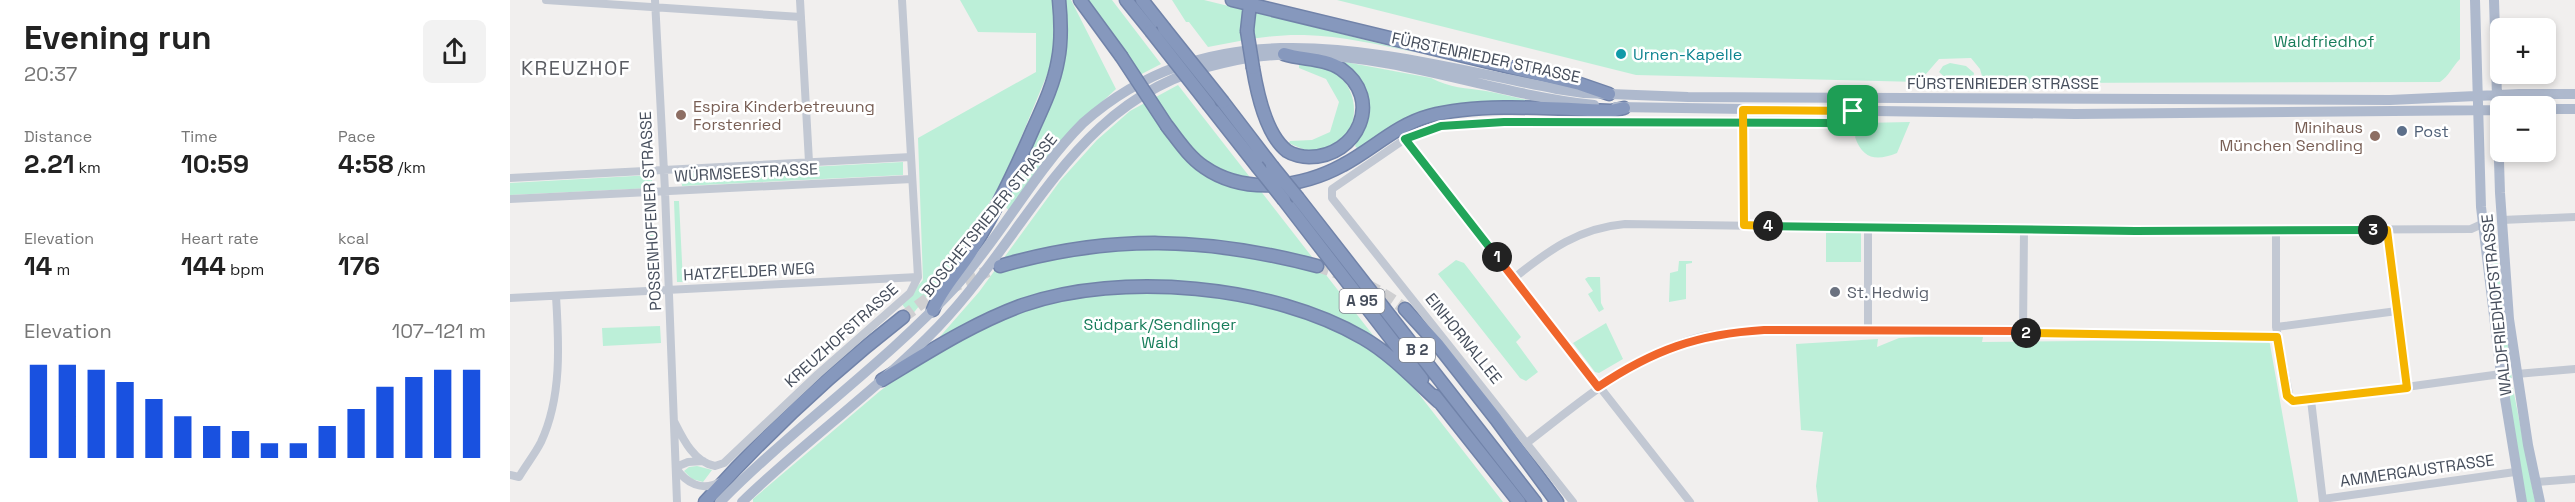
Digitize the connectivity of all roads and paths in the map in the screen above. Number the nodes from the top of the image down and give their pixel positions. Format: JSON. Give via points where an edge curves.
{"nodes":[{"id":1,"x":546,"y":0,"type":"edge"},
{"id":2,"x":800,"y":0,"type":"edge"},
{"id":3,"x":902,"y":0,"type":"edge"},
{"id":4,"x":1059,"y":0,"type":"edge"},
{"id":5,"x":1080,"y":0,"type":"edge"},
{"id":6,"x":1126,"y":0,"type":"edge"},
{"id":7,"x":1142,"y":0,"type":"edge"},
{"id":8,"x":1232,"y":0,"type":"edge"},
{"id":9,"x":2475,"y":0,"type":"edge"},
{"id":10,"x":2494,"y":0,"type":"edge"},
{"id":11,"x":655,"y":4,"type":"edge"},
{"id":12,"x":1250,"y":4,"type":"junction"},
{"id":13,"x":801,"y":17,"type":"junction"},
{"id":14,"x":1158,"y":30,"type":"junction"},
{"id":15,"x":1220,"y":49,"type":"joint"},
{"id":16,"x":1284,"y":54,"type":"junction"},
{"id":17,"x":1229,"y":62,"type":"joint"},
{"id":18,"x":1609,"y":94,"type":"junction"},
{"id":19,"x":2575,"y":94,"type":"edge"},
{"id":20,"x":2498,"y":96,"type":"edge"},
{"id":21,"x":2556,"y":96,"type":"edge"},
{"id":22,"x":1983,"y":98,"type":"junction"},
{"id":23,"x":2477,"y":103,"type":"junction"},
{"id":24,"x":2490,"y":104,"type":"edge"},
{"id":25,"x":1624,"y":108,"type":"junction"},
{"id":26,"x":2556,"y":109,"type":"edge"},
{"id":27,"x":2575,"y":109,"type":"edge"},
{"id":28,"x":1743,"y":110,"type":"junction"},
{"id":29,"x":1853,"y":111,"type":"junction"},
{"id":30,"x":1983,"y":111,"type":"junction"},
{"id":31,"x":1743,"y":122,"type":"junction"},
{"id":32,"x":1405,"y":139,"type":"junction"},
{"id":33,"x":911,"y":157,"type":"junction"},
{"id":34,"x":809,"y":162,"type":"junction"},
{"id":35,"x":2500,"y":162,"type":"edge"},
{"id":36,"x":664,"y":170,"type":"junction"},
{"id":37,"x":510,"y":177,"type":"edge"},
{"id":38,"x":912,"y":179,"type":"junction"},
{"id":39,"x":665,"y":191,"type":"junction"},
{"id":40,"x":1330,"y":193,"type":"joint"},
{"id":41,"x":510,"y":199,"type":"edge"},
{"id":42,"x":2481,"y":207,"type":"junction"},
{"id":43,"x":2575,"y":217,"type":"edge"},
{"id":44,"x":2502,"y":220,"type":"junction"},
{"id":45,"x":2482,"y":224,"type":"junction"},
{"id":46,"x":1744,"y":225,"type":"junction"},
{"id":47,"x":1869,"y":227,"type":"junction"},
{"id":48,"x":2024,"y":229,"type":"junction"},
{"id":49,"x":2276,"y":230,"type":"junction"},
{"id":50,"x":2387,"y":230,"type":"junction"},
{"id":51,"x":1000,"y":266,"type":"tunnel mouth"},
{"id":52,"x":1317,"y":266,"type":"tunnel mouth"},
{"id":53,"x":918,"y":277,"type":"junction"},
{"id":54,"x":1514,"y":278,"type":"junction"},
{"id":55,"x":669,"y":290,"type":"junction"},
{"id":56,"x":556,"y":296,"type":"junction"},
{"id":57,"x":510,"y":298,"type":"edge"},
{"id":58,"x":1405,"y":309,"type":"tunnel mouth"},
{"id":59,"x":933,"y":310,"type":"junction"},
{"id":60,"x":2397,"y":311,"type":"junction"},
{"id":61,"x":903,"y":317,"type":"tunnel mouth"},
{"id":62,"x":2276,"y":327,"type":"junction"},
{"id":63,"x":1868,"y":331,"type":"junction"},
{"id":64,"x":2024,"y":333,"type":"junction"},
{"id":65,"x":2277,"y":337,"type":"junction"},
{"id":66,"x":2575,"y":369,"type":"edge"},
{"id":67,"x":2501,"y":374,"type":"junction"},
{"id":68,"x":2517,"y":374,"type":"junction"},
{"id":69,"x":882,"y":380,"type":"junction"},
{"id":70,"x":1598,"y":387,"type":"junction"},
{"id":71,"x":2407,"y":388,"type":"junction"},
{"id":72,"x":2311,"y":400,"type":"junction"},
{"id":73,"x":1439,"y":402,"type":"junction"},
{"id":74,"x":674,"y":421,"type":"junction"},
{"id":75,"x":1528,"y":442,"type":"junction"},
{"id":76,"x":703,"y":461,"type":"junction"},
{"id":77,"x":676,"y":467,"type":"junction"},
{"id":78,"x":2515,"y":472,"type":"junction"},
{"id":79,"x":514,"y":476,"type":"edge"},
{"id":80,"x":726,"y":479,"type":"junction"},
{"id":81,"x":2575,"y":479,"type":"edge"},
{"id":82,"x":2536,"y":482,"type":"junction"},
{"id":83,"x":2323,"y":500,"type":"edge"},
{"id":84,"x":677,"y":502,"type":"edge"},
{"id":85,"x":705,"y":502,"type":"edge"},
{"id":86,"x":720,"y":502,"type":"edge"},
{"id":87,"x":742,"y":502,"type":"edge"},
{"id":88,"x":1519,"y":502,"type":"edge"},
{"id":89,"x":1535,"y":502,"type":"edge"},
{"id":90,"x":1557,"y":502,"type":"edge"},
{"id":91,"x":1573,"y":502,"type":"edge"},
{"id":92,"x":1690,"y":502,"type":"edge"},
{"id":93,"x":2522,"y":502,"type":"edge"},
{"id":94,"x":2540,"y":502,"type":"edge"}],
"edges":[{"from":1,"to":11,"type":"street"},
{"from":2,"to":13,"type":"street"},
{"from":3,"to":33,"type":"street","name":"KREUZHOFSTRASSE"},
{"from":4,"to":59,"type":"highway","via":[[1058,62],[1042,109],[1001,198]]},
{"from":5,"to":25,"type":"highway","bridge":true,"via":[[1167,126],[1203,167],[1239,181],[1273,185],[1324,174],[1402,127],[1428,116],[1460,110]]},
{"from":6,"to":14,"type":"highway","number":"A 95"},
{"from":7,"to":14,"type":"highway","number":"B 2"},
{"from":8,"to":12,"type":"highway"},
{"from":9,"to":23,"type":"main road","name":"WALDFRIEDHOFSTRASSE"},
{"from":10,"to":20,"type":"main road","name":"WALDFRIEDHOFSTRASSE"},
{"from":11,"to":13,"type":"street"},
{"from":11,"to":36,"type":"street","name":"POSSENHOFENER STRASSE"},
{"from":12,"to":16,"type":"highway","bridge":true,"via":[[1247,31],[1253,68],[1262,108],[1273,133],[1287,151],[1304,157],[1334,153],[1347,145],[1362,121],[1363,104],[1357,86],[1328,61]]},
{"from":12,"to":18,"type":"highway"},
{"from":13,"to":34,"type":"street"},
{"from":14,"to":73,"type":"highway","number":"A 95","bridge":true,"via":[[1209,105]]},
{"from":14,"to":89,"type":"highway","number":"B 2","bridge":true,"via":[[1223,102]]},
{"from":15,"to":18,"type":"main road","name":"FÜRSTENRIEDER STRASSE","via":[[1263,42],[1339,43],[1557,89]]},
{"from":15,"to":59,"type":"main road","name":"BOSCHETSRIEDER STRASSE","via":[[1140,79],[1083,123],[982,254]]},
{"from":16,"to":17,"type":"main road","name":"FÜRSTENRIEDER STRASSE"},
{"from":16,"to":25,"type":"main road","name":"FÜRSTENRIEDER STRASSE","via":[[1386,63],[1531,96]]},
{"from":17,"to":69,"type":"main road","name":"BOSCHETSRIEDER STRASSE","via":[[1197,69],[1146,92],[1092,134],[1056,175],[974,286]]},
{"from":18,"to":22,"type":"main road","name":"FÜRSTENRIEDER STRASSE"},
{"from":19,"to":21,"type":"main road","name":"FÜRSTENRIEDER STRASSE"},
{"from":22,"to":23,"type":"main road","name":"FÜRSTENRIEDER STRASSE"},
{"from":22,"to":30,"type":"main road"},
{"from":23,"to":24,"type":"main road","name":"FÜRSTENRIEDER STRASSE"},
{"from":23,"to":30,"type":"main road","name":"FÜRSTENRIEDER STRASSE","via":[[2189,114]]},
{"from":23,"to":42,"type":"main road","name":"WALDFRIEDHOFSTRASSE"},
{"from":25,"to":28,"type":"main road","name":"FÜRSTENRIEDER STRASSE"},
{"from":26,"to":27,"type":"main road"},
{"from":28,"to":29,"type":"main road","name":"FÜRSTENRIEDER STRASSE"},
{"from":28,"to":31,"type":"street"},
{"from":29,"to":30,"type":"main road","name":"FÜRSTENRIEDER STRASSE"},
{"from":29,"to":31,"type":"street","name":"FÜRSTENRIEDER STRASSE","via":[[1836,123]]},
{"from":31,"to":32,"type":"street","name":"FÜRSTENRIEDER STRASSE","via":[[1457,124]]},
{"from":31,"to":46,"type":"street"},
{"from":32,"to":40,"type":"street","name":"FÜRSTENRIEDER STRASSE","via":[[1335,185]]},
{"from":32,"to":54,"type":"street"},
{"from":33,"to":34,"type":"street","name":"WÜRMSEESTRASSE"},
{"from":33,"to":38,"type":"street","name":"KREUZHOFSTRASSE"},
{"from":34,"to":36,"type":"street","name":"WÜRMSEESTRASSE"},
{"from":35,"to":44,"type":"main road","name":"WALDFRIEDHOFSTRASSE"},
{"from":36,"to":37,"type":"street","name":"WÜRMSEESTRASSE"},
{"from":36,"to":39,"type":"street","name":"POSSENHOFENER STRASSE"},
{"from":38,"to":39,"type":"street","name":"WÜRMSEESTRASSE"},
{"from":38,"to":53,"type":"street","name":"KREUZHOFSTRASSE"},
{"from":39,"to":41,"type":"street","name":"WÜRMSEESTRASSE"},
{"from":39,"to":55,"type":"street","name":"POSSENHOFENER STRASSE"},
{"from":40,"to":75,"type":"street","name":"EINHORNALLEE"},
{"from":42,"to":44,"type":"main road","via":[[2490,217]]},
{"from":42,"to":45,"type":"main road","name":"WALDFRIEDHOFSTRASSE"},
{"from":43,"to":44,"type":"street"},
{"from":44,"to":68,"type":"main road","name":"WALDFRIEDHOFSTRASSE"},
{"from":45,"to":50,"type":"street","via":[[2471,230]]},
{"from":45,"to":67,"type":"main road","name":"WALDFRIEDHOFSTRASSE"},
{"from":46,"to":47,"type":"street"},
{"from":46,"to":54,"type":"street","via":[[1625,224],[1596,230],[1561,243]]},
{"from":47,"to":48,"type":"street"},
{"from":47,"to":63,"type":"street"},
{"from":48,"to":49,"type":"street"},
{"from":48,"to":64,"type":"street"},
{"from":49,"to":50,"type":"street"},
{"from":49,"to":62,"type":"street"},
{"from":50,"to":60,"type":"street"},
{"from":51,"to":52,"type":"highway","via":[[1059,252],[1133,243],[1236,248]]},
{"from":53,"to":55,"type":"street","name":"HATZFELDER WEG"},
{"from":53,"to":76,"type":"street","name":"KREUZHOFSTRASSE","via":[[910,293],[729,459],[715,466]]},
{"from":54,"to":70,"type":"street"},
{"from":55,"to":56,"type":"street","name":"HATZFELDER WEG"},
{"from":55,"to":74,"type":"street","name":"POSSENHOFENER STRASSE"},
{"from":56,"to":57,"type":"street","name":"HATZFELDER WEG"},
{"from":56,"to":79,"type":"street","via":[[555,393],[541,442]]},
{"from":58,"to":90,"type":"highway","via":[[1496,418]]},
{"from":59,"to":86,"type":"main road","name":"BOSCHETSRIEDER STRASSE"},
{"from":60,"to":62,"type":"street"},
{"from":60,"to":71,"type":"street"},
{"from":61,"to":80,"type":"highway","via":[[825,380]]},
{"from":62,"to":65,"type":"street"},
{"from":63,"to":64,"type":"street"},
{"from":63,"to":70,"type":"street","via":[[1764,330],[1705,336],[1650,356]]},
{"from":64,"to":65,"type":"street"},
{"from":65,"to":72,"type":"street","via":[[2290,399]]},
{"from":66,"to":68,"type":"street"},
{"from":67,"to":71,"type":"street"},
{"from":67,"to":78,"type":"main road","name":"WALDFRIEDHOFSTRASSE"},
{"from":68,"to":82,"type":"main road","name":"WALDFRIEDHOFSTRASSE"},
{"from":69,"to":73,"type":"highway","via":[[973,327],[1023,305],[1092,289],[1154,286],[1203,290],[1278,304],[1324,318],[1385,353]]},
{"from":69,"to":87,"type":"main road","name":"BOSCHETSRIEDER STRASSE"},
{"from":70,"to":75,"type":"street"},
{"from":70,"to":92,"type":"street"},
{"from":71,"to":72,"type":"street"},
{"from":72,"to":83,"type":"street"},
{"from":73,"to":88,"type":"highway","number":"A 95"},
{"from":74,"to":76,"type":"street","name":"POSSENHOFENER STRASSE","via":[[682,438]]},
{"from":74,"to":77,"type":"street","name":"POSSENHOFENER STRASSE"},
{"from":75,"to":91,"type":"street","name":"EINHORNALLEE"},
{"from":76,"to":77,"type":"street"},
{"from":77,"to":80,"type":"street","via":[[683,479],[698,486]]},
{"from":77,"to":84,"type":"street","name":"POSSENHOFENER STRASSE"},
{"from":78,"to":83,"type":"street","name":"AMMERGAUSTRASSE"},
{"from":78,"to":93,"type":"main road","name":"WALDFRIEDHOFSTRASSE"},
{"from":80,"to":85,"type":"highway"},
{"from":81,"to":82,"type":"street"},
{"from":82,"to":94,"type":"main road","name":"WALDFRIEDHOFSTRASSE"}]}
